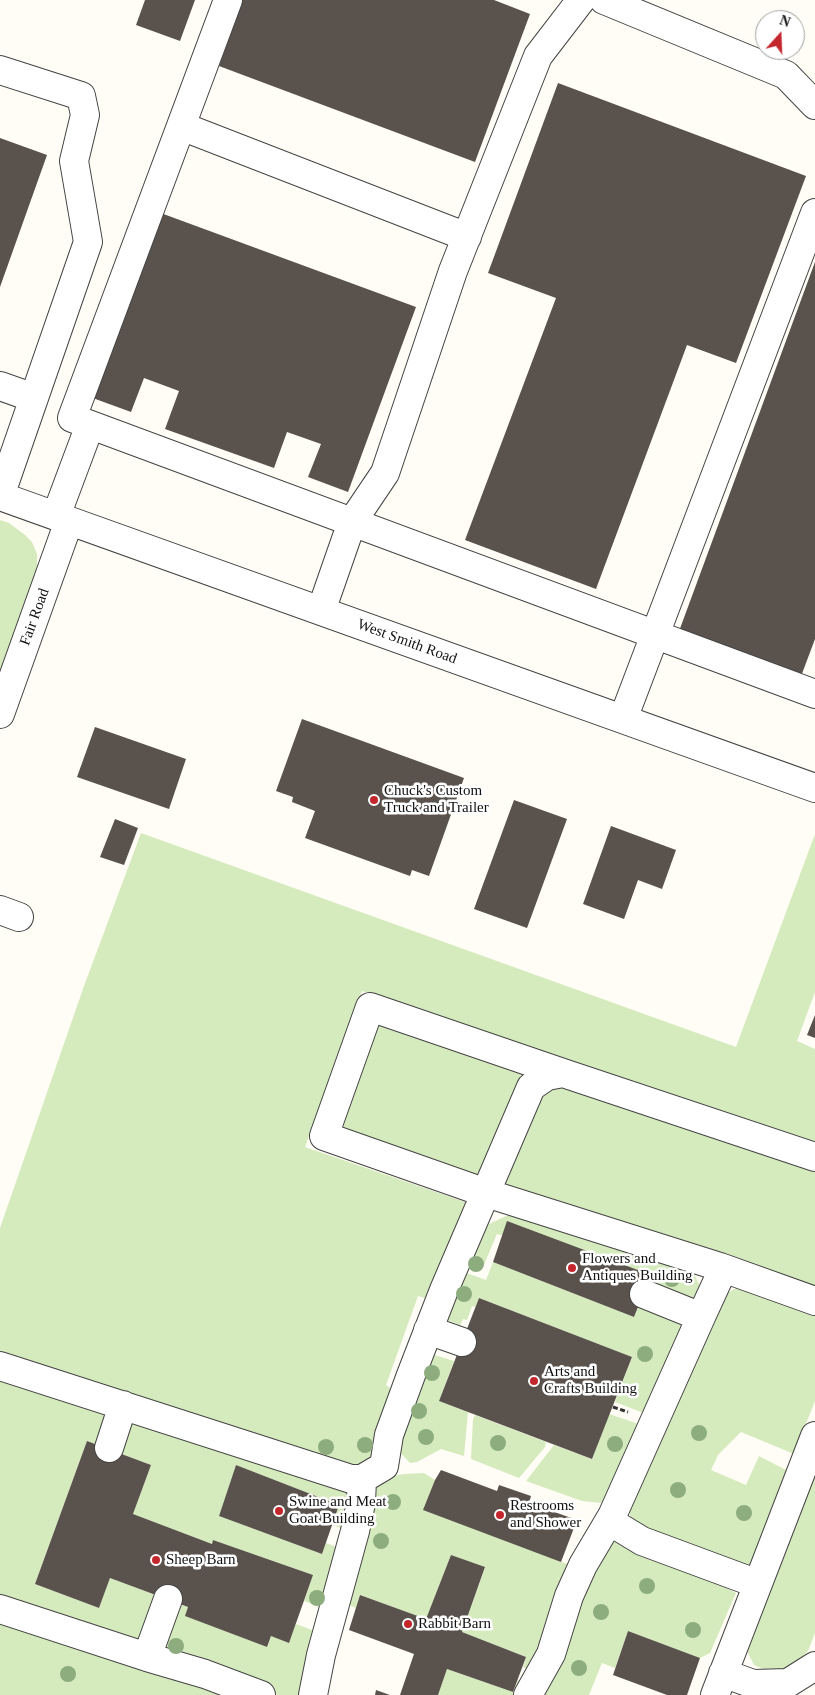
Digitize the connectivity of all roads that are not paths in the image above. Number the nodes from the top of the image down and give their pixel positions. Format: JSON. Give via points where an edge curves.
{"nodes":[{"id":1,"x":228,"y":0,"type":"edge"},
{"id":2,"x":581,"y":0,"type":"edge"},
{"id":3,"x":604,"y":0,"type":"edge"},
{"id":4,"x":0,"y":70,"type":"edge"},
{"id":5,"x":815,"y":105,"type":"edge"},
{"id":6,"x":181,"y":126,"type":"junction"},
{"id":7,"x":815,"y":213,"type":"edge"},
{"id":8,"x":467,"y":237,"type":"junction"},
{"id":9,"x":0,"y":386,"type":"edge"},
{"id":10,"x":34,"y":398,"type":"junction"},
{"id":11,"x":90,"y":425,"type":"junction"},
{"id":12,"x":0,"y":496,"type":"edge"},
{"id":13,"x":63,"y":519,"type":"junction"},
{"id":14,"x":352,"y":522,"type":"junction"},
{"id":15,"x":321,"y":611,"type":"junction"},
{"id":16,"x":654,"y":635,"type":"junction"},
{"id":17,"x":815,"y":694,"type":"edge"},
{"id":18,"x":0,"y":714,"type":"edge"},
{"id":19,"x":623,"y":719,"type":"junction"},
{"id":20,"x":815,"y":788,"type":"edge"},
{"id":21,"x":563,"y":1073,"type":"junction"},
{"id":22,"x":815,"y":1156,"type":"edge"},
{"id":23,"x":486,"y":1193,"type":"junction"},
{"id":24,"x":720,"y":1267,"type":"junction"},
{"id":25,"x":644,"y":1294,"type":"dead end"},
{"id":26,"x":815,"y":1301,"type":"edge"},
{"id":27,"x":701,"y":1317,"type":"junction"},
{"id":28,"x":428,"y":1330,"type":"junction"},
{"id":29,"x":462,"y":1342,"type":"dead end"},
{"id":30,"x":0,"y":1366,"type":"edge"},
{"id":31,"x":123,"y":1405,"type":"junction"},
{"id":32,"x":815,"y":1436,"type":"edge"},
{"id":33,"x":109,"y":1448,"type":"dead end"},
{"id":34,"x":362,"y":1479,"type":"junction"},
{"id":35,"x":609,"y":1521,"type":"junction"},
{"id":36,"x":758,"y":1584,"type":"junction"},
{"id":37,"x":168,"y":1599,"type":"dead end"},
{"id":38,"x":0,"y":1609,"type":"edge"},
{"id":39,"x":147,"y":1658,"type":"junction"},
{"id":40,"x":815,"y":1666,"type":"edge"},
{"id":41,"x":719,"y":1684,"type":"edge"},
{"id":42,"x":261,"y":1695,"type":"edge"},
{"id":43,"x":313,"y":1695,"type":"edge"},
{"id":44,"x":528,"y":1695,"type":"edge"}],
"edges":[{"from":1,"to":6,"type":"street"},
{"from":2,"to":8,"type":"street","via":[[538,56]]},
{"from":3,"to":5,"type":"street","via":[[786,75]]},
{"from":4,"to":10,"type":"street","via":[[81,96],[85,116],[74,160],[88,242]]},
{"from":6,"to":8,"type":"street"},
{"from":6,"to":11,"type":"street","via":[[72,418]]},
{"from":7,"to":16,"type":"street"},
{"from":8,"to":14,"type":"street","via":[[384,473]]},
{"from":9,"to":10,"type":"street"},
{"from":10,"to":12,"type":"street"},
{"from":11,"to":13,"type":"street","name":"Fair Road"},
{"from":11,"to":14,"type":"street"},
{"from":12,"to":13,"type":"street","name":"West Smith Road"},
{"from":13,"to":15,"type":"street","name":"West Smith Road"},
{"from":13,"to":18,"type":"street","name":"Fair Road"},
{"from":14,"to":15,"type":"street"},
{"from":14,"to":16,"type":"street"},
{"from":15,"to":19,"type":"street","name":"West Smith Road"},
{"from":16,"to":17,"type":"street"},
{"from":16,"to":19,"type":"street"},
{"from":19,"to":20,"type":"street","name":"West Smith Road"},
{"from":21,"to":22,"type":"street"},
{"from":21,"to":23,"type":"street","via":[[547,1076],[532,1086]]},
{"from":21,"to":23,"type":"street","via":[[370,1006],[324,1136]]},
{"from":23,"to":24,"type":"street"},
{"from":23,"to":28,"type":"street"},
{"from":24,"to":26,"type":"street"},
{"from":24,"to":27,"type":"street","via":[[718,1280]]},
{"from":25,"to":27,"type":"street"},
{"from":27,"to":35,"type":"street"},
{"from":28,"to":29,"type":"street"},
{"from":28,"to":34,"type":"street","via":[[389,1435],[384,1466]]},
{"from":30,"to":31,"type":"street"},
{"from":31,"to":33,"type":"street"},
{"from":31,"to":34,"type":"street","via":[[351,1479]]},
{"from":32,"to":36,"type":"street"},
{"from":34,"to":43,"type":"street","via":[[355,1531]]},
{"from":35,"to":36,"type":"street","via":[[642,1541]]},
{"from":35,"to":44,"type":"street","via":[[583,1565],[569,1596],[551,1654]]},
{"from":36,"to":41,"type":"street"},
{"from":37,"to":39,"type":"street"},
{"from":38,"to":39,"type":"street"},
{"from":39,"to":42,"type":"street","via":[[205,1674]]},
{"from":40,"to":41,"type":"street","via":[[788,1683]]}]}
